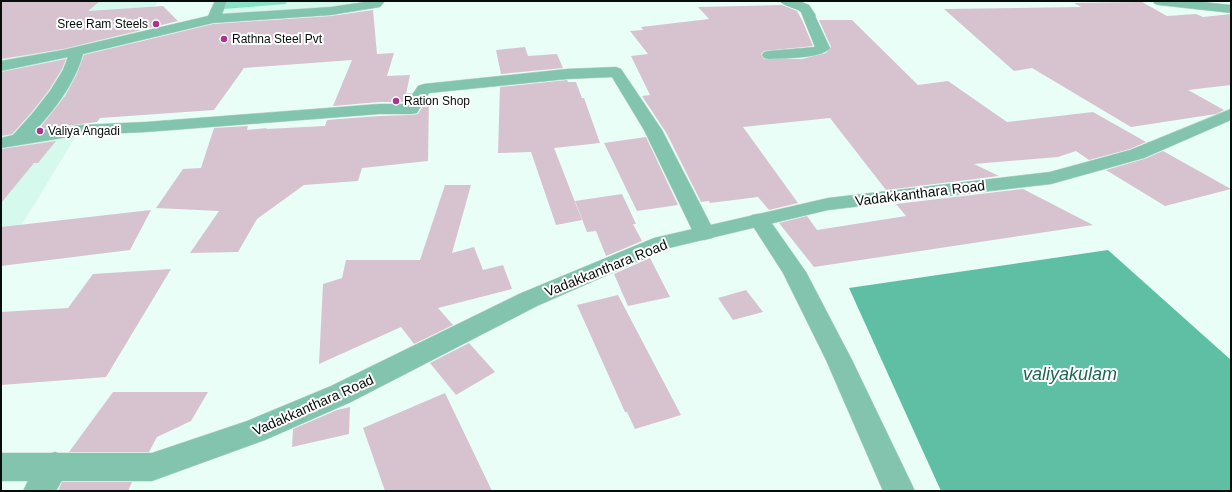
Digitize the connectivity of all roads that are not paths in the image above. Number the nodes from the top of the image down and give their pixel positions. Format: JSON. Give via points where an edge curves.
{"nodes":[{"id":1,"x":221,"y":1,"type":"edge"},
{"id":2,"x":379,"y":1,"type":"edge"},
{"id":3,"x":786,"y":1,"type":"edge"},
{"id":4,"x":1160,"y":1,"type":"edge"},
{"id":5,"x":1195,"y":3,"type":"edge"},
{"id":6,"x":1231,"y":9,"type":"edge"},
{"id":7,"x":213,"y":19,"type":"junction"},
{"id":8,"x":77,"y":51,"type":"junction"},
{"id":9,"x":769,"y":55,"type":"dead end"},
{"id":10,"x":1,"y":66,"type":"edge"},
{"id":11,"x":1231,"y":114,"type":"edge"},
{"id":12,"x":19,"y":139,"type":"junction"},
{"id":13,"x":1,"y":143,"type":"edge"},
{"id":14,"x":759,"y":220,"type":"junction"},
{"id":15,"x":704,"y":233,"type":"junction"},
{"id":16,"x":1,"y":467,"type":"edge"},
{"id":17,"x":47,"y":479,"type":"edge"},
{"id":18,"x":899,"y":491,"type":"edge"}],
"edges":[{"from":1,"to":7,"type":"street"},
{"from":2,"to":7,"type":"street","via":[[376,4],[331,11]]},
{"from":3,"to":9,"type":"street","via":[[806,9],[823,48],[818,51]]},
{"from":4,"to":5,"type":"street"},
{"from":5,"to":6,"type":"street"},
{"from":7,"to":8,"type":"street"},
{"from":8,"to":10,"type":"street"},
{"from":8,"to":12,"type":"street","via":[[71,70],[57,94]]},
{"from":11,"to":14,"type":"street","name":"Vadakkanthara Road","via":[[1137,154],[1051,178],[828,204]]},
{"from":12,"to":13,"type":"street"},
{"from":12,"to":15,"type":"street","via":[[81,130],[411,108],[424,89],[567,74],[616,72],[630,90],[668,156]]},
{"from":14,"to":15,"type":"street","name":"Vadakkanthara Road"},
{"from":14,"to":18,"type":"street","via":[[794,272],[839,360]]},
{"from":15,"to":17,"type":"street","name":"Vadakkanthara Road","via":[[662,243],[528,300],[341,394],[255,431],[152,466]]},
{"from":16,"to":17,"type":"street","name":"Vadakkanthara Road"}]}
